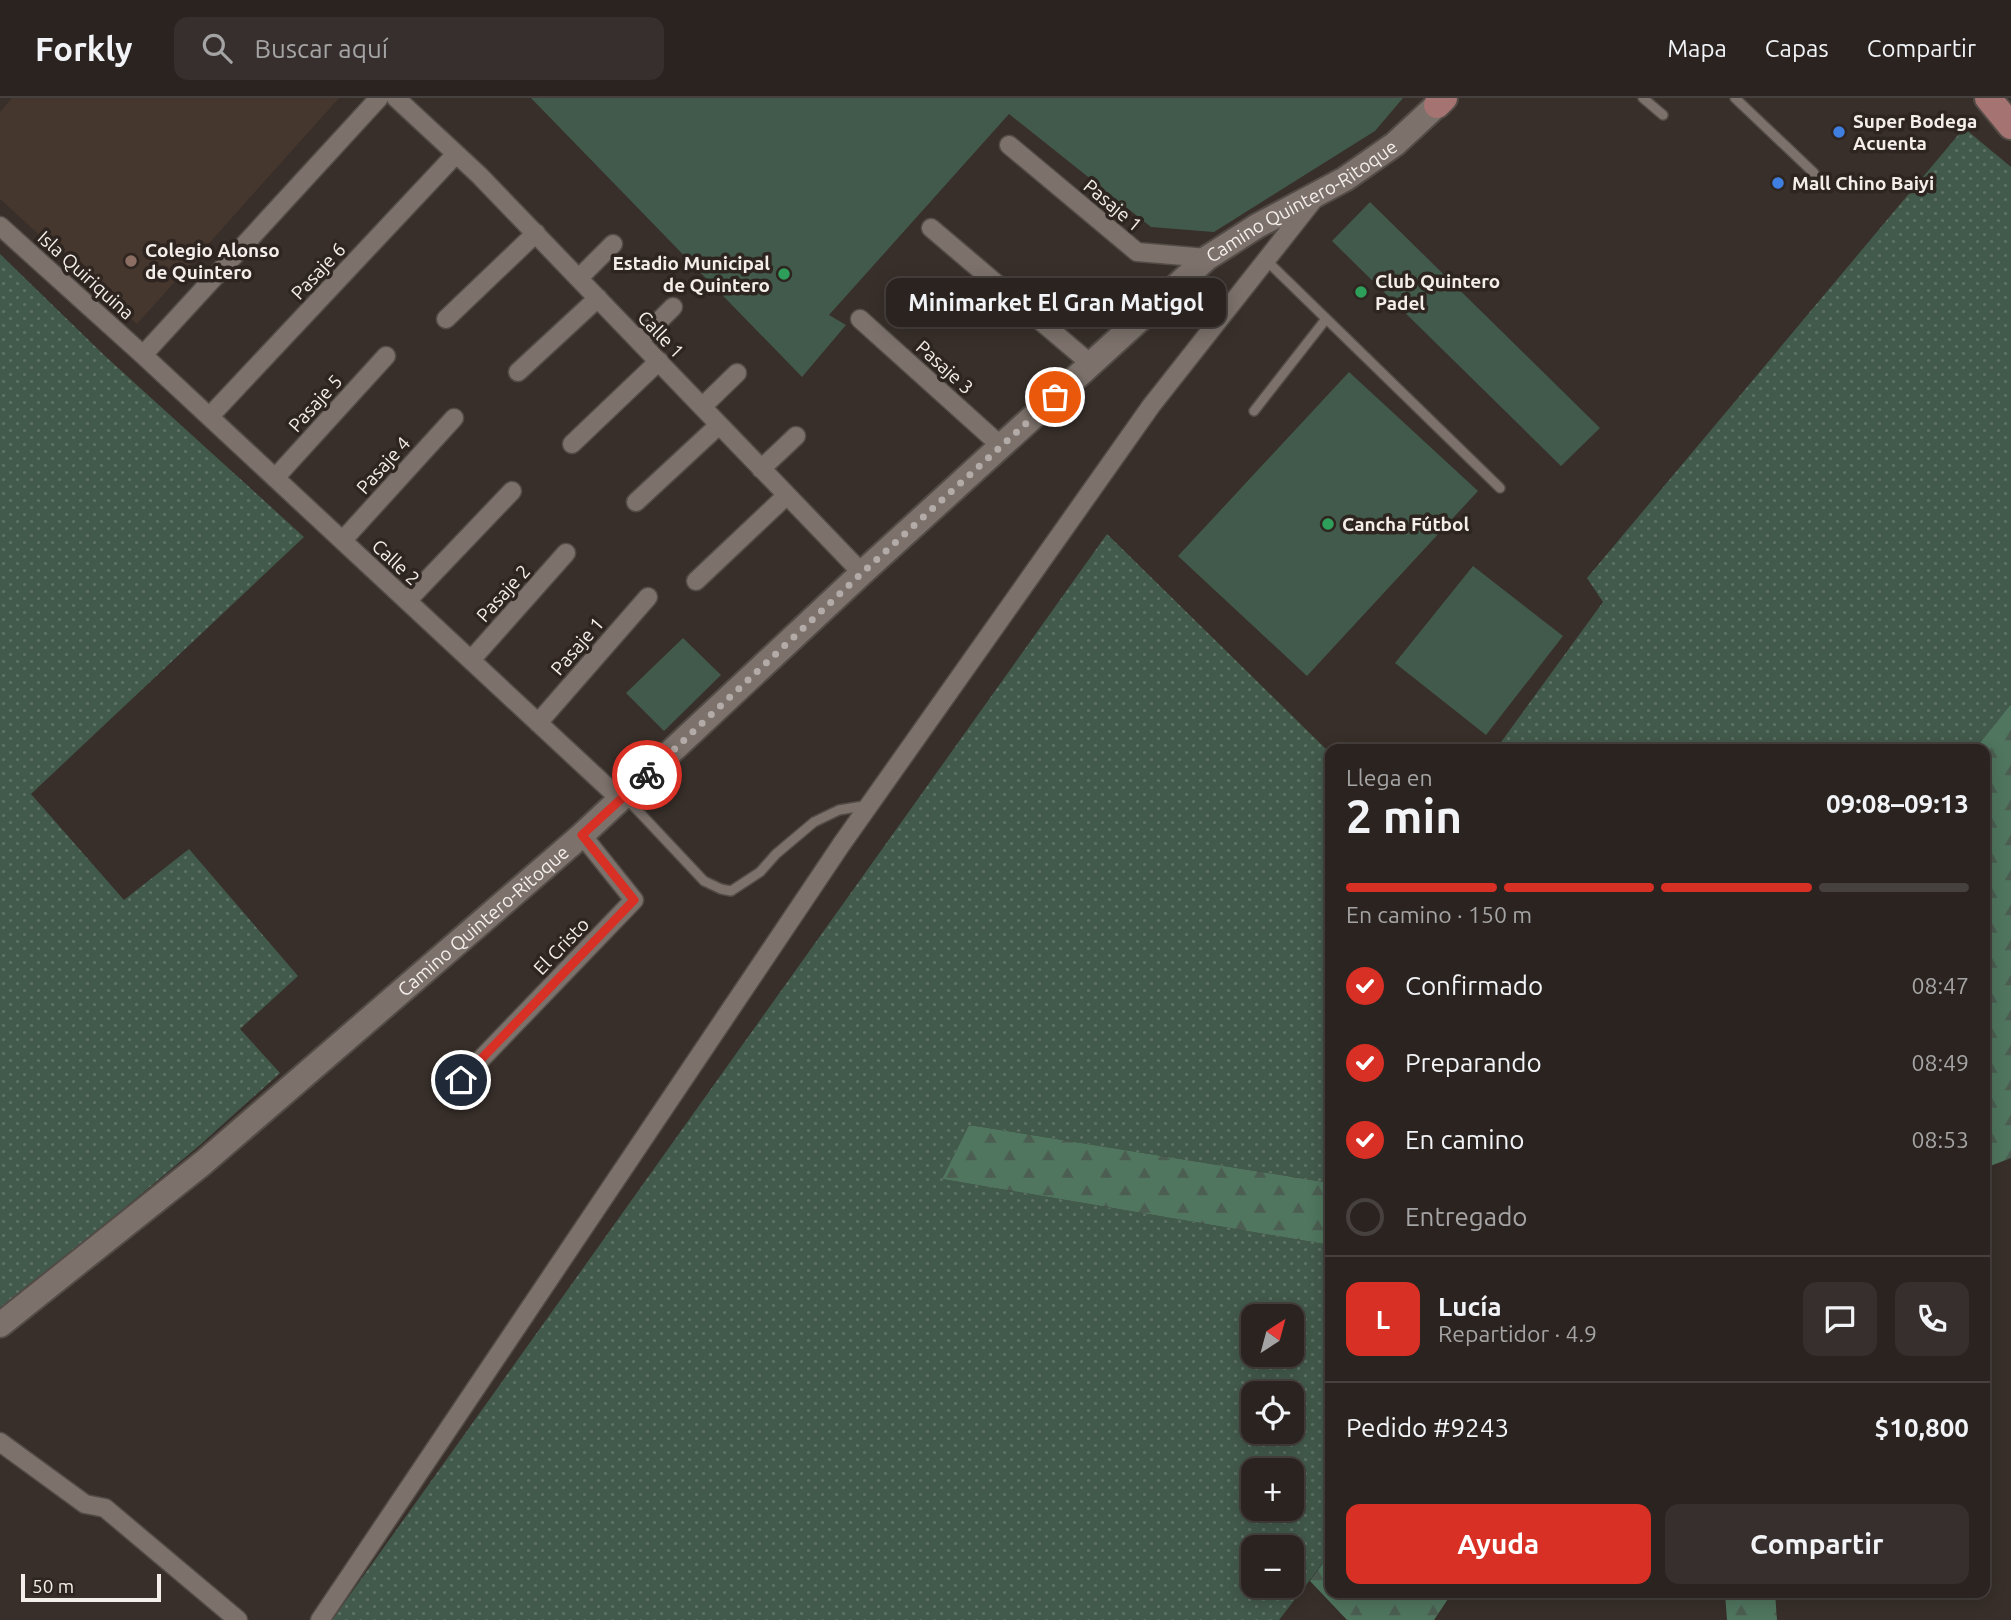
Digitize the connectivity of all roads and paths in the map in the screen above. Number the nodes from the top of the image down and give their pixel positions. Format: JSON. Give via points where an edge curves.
{"nodes":[{"id":1,"x":379,"y":98,"type":"edge"},
{"id":2,"x":396,"y":98,"type":"edge"},
{"id":3,"x":1643,"y":98,"type":"edge"},
{"id":4,"x":1735,"y":98,"type":"edge"},
{"id":5,"x":1988,"y":98,"type":"edge"},
{"id":6,"x":1441,"y":100,"type":"edge"},
{"id":7,"x":1663,"y":115,"type":"dead end"},
{"id":8,"x":2011,"y":126,"type":"edge"},
{"id":9,"x":1009,"y":145,"type":"dead end"},
{"id":10,"x":456,"y":154,"type":"junction"},
{"id":11,"x":1814,"y":173,"type":"dead end"},
{"id":12,"x":1318,"y":195,"type":"junction"},
{"id":13,"x":0,"y":226,"type":"edge"},
{"id":14,"x":931,"y":228,"type":"dead end"},
{"id":15,"x":536,"y":233,"type":"junction"},
{"id":16,"x":613,"y":244,"type":"dead end"},
{"id":17,"x":1207,"y":258,"type":"junction"},
{"id":18,"x":1266,"y":261,"type":"junction"},
{"id":19,"x":579,"y":278,"type":"junction"},
{"id":20,"x":598,"y":298,"type":"junction"},
{"id":21,"x":673,"y":307,"type":"dead end"},
{"id":22,"x":446,"y":319,"type":"dead end"},
{"id":23,"x":860,"y":319,"type":"dead end"},
{"id":24,"x":1326,"y":319,"type":"junction"},
{"id":25,"x":639,"y":341,"type":"junction"},
{"id":26,"x":144,"y":355,"type":"junction"},
{"id":27,"x":386,"y":356,"type":"dead end"},
{"id":28,"x":659,"y":361,"type":"junction"},
{"id":29,"x":1091,"y":364,"type":"junction"},
{"id":30,"x":518,"y":372,"type":"dead end"},
{"id":31,"x":737,"y":373,"type":"dead end"},
{"id":32,"x":702,"y":407,"type":"junction"},
{"id":33,"x":1254,"y":411,"type":"dead end"},
{"id":34,"x":210,"y":416,"type":"junction"},
{"id":35,"x":454,"y":418,"type":"dead end"},
{"id":36,"x":719,"y":425,"type":"junction"},
{"id":37,"x":796,"y":436,"type":"dead end"},
{"id":38,"x":572,"y":444,"type":"dead end"},
{"id":39,"x":1002,"y":446,"type":"junction"},
{"id":40,"x":761,"y":468,"type":"junction"},
{"id":41,"x":275,"y":478,"type":"junction"},
{"id":42,"x":1500,"y":488,"type":"dead end"},
{"id":43,"x":512,"y":491,"type":"dead end"},
{"id":44,"x":787,"y":495,"type":"junction"},
{"id":45,"x":636,"y":502,"type":"dead end"},
{"id":46,"x":343,"y":540,"type":"junction"},
{"id":47,"x":566,"y":553,"type":"dead end"},
{"id":48,"x":862,"y":573,"type":"junction"},
{"id":49,"x":696,"y":581,"type":"dead end"},
{"id":50,"x":649,"y":597,"type":"dead end"},
{"id":51,"x":407,"y":601,"type":"junction"},
{"id":52,"x":471,"y":660,"type":"junction"},
{"id":53,"x":538,"y":723,"type":"junction"},
{"id":54,"x":622,"y":798,"type":"junction"},
{"id":55,"x":869,"y":805,"type":"junction"},
{"id":56,"x":582,"y":835,"type":"junction"},
{"id":57,"x":461,"y":1080,"type":"dead end"},
{"id":58,"x":0,"y":1325,"type":"edge"},
{"id":59,"x":0,"y":1442,"type":"edge"},
{"id":60,"x":238,"y":1620,"type":"edge"},
{"id":61,"x":320,"y":1620,"type":"edge"}],
"edges":[{"from":1,"to":26,"type":"street"},
{"from":2,"to":10,"type":"street","name":"Calle 1"},
{"from":3,"to":7,"type":"lane"},
{"from":4,"to":11,"type":"lane"},
{"from":5,"to":8,"type":"main road"},
{"from":6,"to":12,"type":"main road","name":"Camino Quintero-Ritoque","via":[[1378,156]]},
{"from":9,"to":17,"type":"street","name":"Pasaje 1","via":[[1137,252]]},
{"from":10,"to":15,"type":"street","name":"Calle 1"},
{"from":10,"to":34,"type":"street","name":"Pasaje 6"},
{"from":12,"to":17,"type":"main road","name":"Camino Quintero-Ritoque"},
{"from":12,"to":18,"type":"street"},
{"from":13,"to":26,"type":"street","name":"Isla Quiriquina"},
{"from":14,"to":29,"type":"street"},
{"from":15,"to":19,"type":"street","name":"Calle 1"},
{"from":15,"to":22,"type":"street"},
{"from":16,"to":19,"type":"street"},
{"from":17,"to":29,"type":"main road","name":"Camino Quintero-Ritoque"},
{"from":18,"to":24,"type":"lane"},
{"from":18,"to":55,"type":"street","via":[[1151,406]]},
{"from":19,"to":20,"type":"street","name":"Calle 1"},
{"from":20,"to":25,"type":"street","name":"Calle 1"},
{"from":20,"to":30,"type":"street"},
{"from":21,"to":25,"type":"street"},
{"from":23,"to":39,"type":"street","name":"Pasaje 3"},
{"from":24,"to":33,"type":"lane"},
{"from":24,"to":42,"type":"lane"},
{"from":25,"to":28,"type":"street","name":"Calle 1"},
{"from":26,"to":34,"type":"street","name":"Calle 2"},
{"from":27,"to":41,"type":"street","name":"Pasaje 5"},
{"from":28,"to":32,"type":"street","name":"Calle 1"},
{"from":28,"to":38,"type":"street"},
{"from":29,"to":39,"type":"main road","name":"Camino Quintero-Ritoque"},
{"from":31,"to":32,"type":"street"},
{"from":32,"to":36,"type":"street","name":"Calle 1"},
{"from":34,"to":41,"type":"street","name":"Calle 2"},
{"from":35,"to":46,"type":"street","name":"Pasaje 4"},
{"from":36,"to":40,"type":"street","name":"Calle 1"},
{"from":36,"to":45,"type":"street"},
{"from":37,"to":40,"type":"street"},
{"from":39,"to":48,"type":"main road","name":"Camino Quintero-Ritoque"},
{"from":40,"to":44,"type":"street","name":"Calle 1"},
{"from":41,"to":46,"type":"street","name":"Calle 2"},
{"from":43,"to":51,"type":"street"},
{"from":44,"to":48,"type":"street","name":"Calle 1"},
{"from":44,"to":49,"type":"street"},
{"from":46,"to":51,"type":"street","name":"Calle 2"},
{"from":47,"to":52,"type":"street","name":"Pasaje 2"},
{"from":48,"to":54,"type":"main road","name":"Camino Quintero-Ritoque"},
{"from":50,"to":53,"type":"street","name":"Pasaje 1"},
{"from":51,"to":52,"type":"street","name":"Calle 2"},
{"from":52,"to":53,"type":"street","name":"Calle 2"},
{"from":53,"to":54,"type":"street","name":"Calle 2"},
{"from":54,"to":55,"type":"lane","via":[[704,881],[731,891],[760,872],[814,822],[839,810]]},
{"from":54,"to":56,"type":"main road","name":"Camino Quintero-Ritoque"},
{"from":55,"to":61,"type":"street"},
{"from":56,"to":57,"type":"street","name":"El Cristo","via":[[634,900]]},
{"from":56,"to":58,"type":"main road","name":"Camino Quintero-Ritoque","via":[[203,1163]]},
{"from":59,"to":60,"type":"street","via":[[85,1504],[105,1508]]}]}
